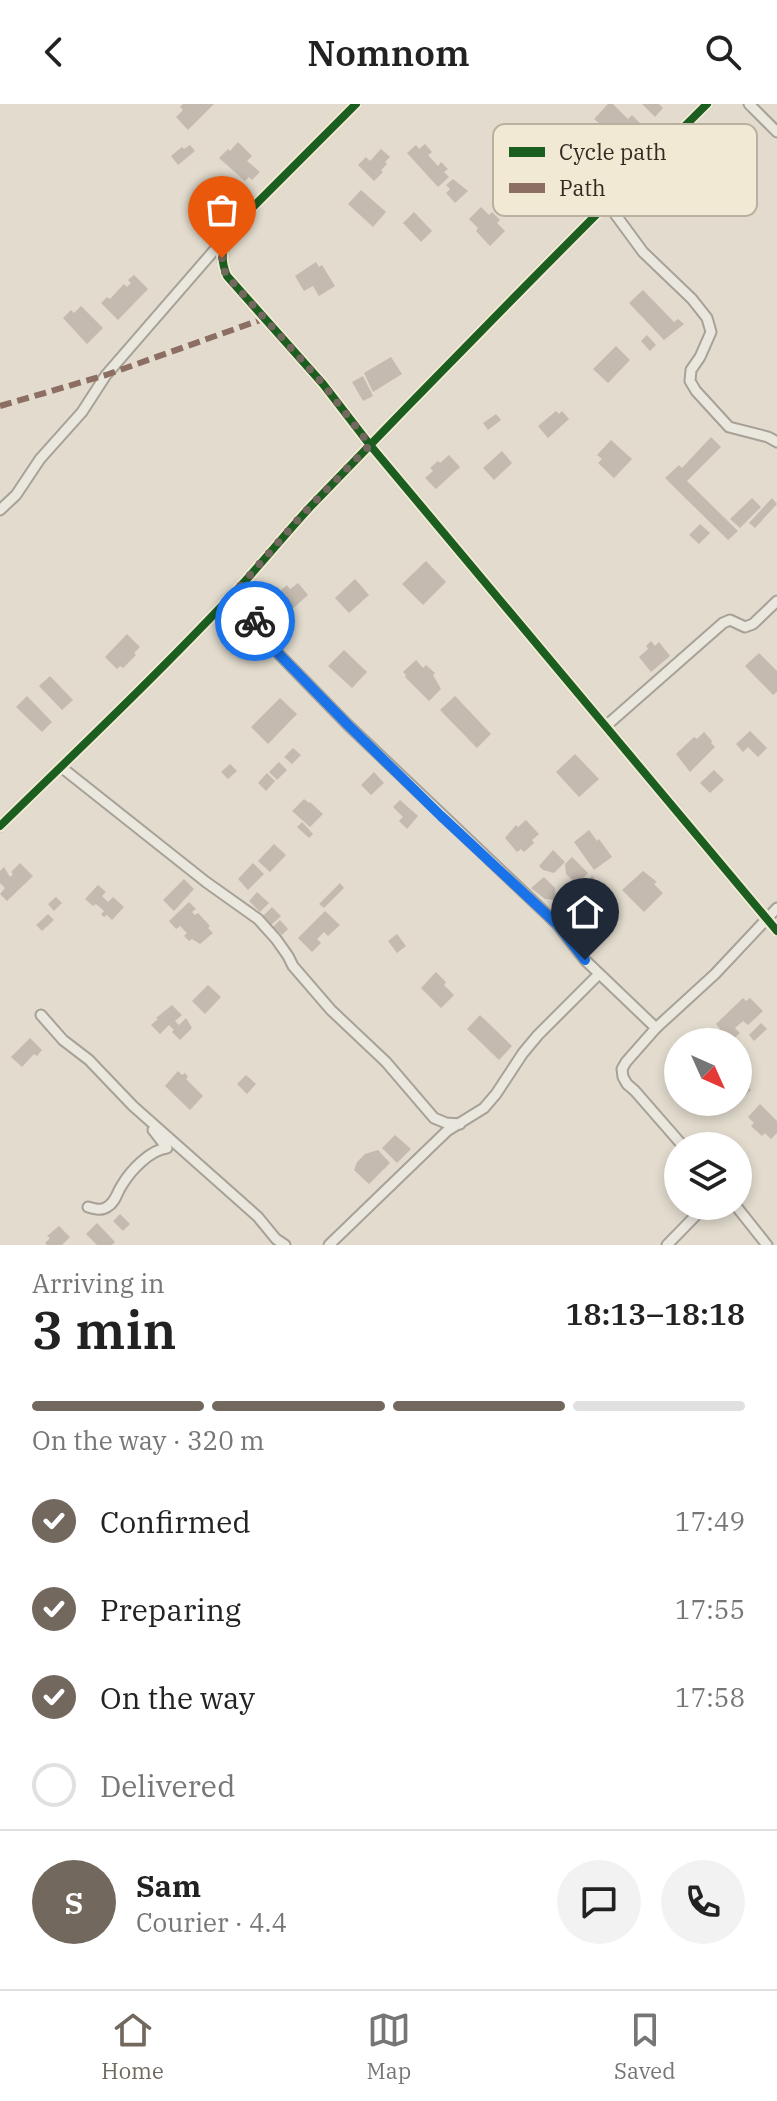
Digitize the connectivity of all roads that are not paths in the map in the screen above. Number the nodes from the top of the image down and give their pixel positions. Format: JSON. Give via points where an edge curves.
{"nodes":[{"id":1,"x":356,"y":104,"type":"edge"},
{"id":2,"x":707,"y":104,"type":"edge"},
{"id":3,"x":749,"y":104,"type":"edge"},
{"id":4,"x":687,"y":124,"type":"edge"},
{"id":5,"x":777,"y":132,"type":"edge"},
{"id":6,"x":594,"y":216,"type":"edge"},
{"id":7,"x":617,"y":216,"type":"edge"},
{"id":8,"x":229,"y":233,"type":"junction"},
{"id":9,"x":777,"y":442,"type":"edge"},
{"id":10,"x":370,"y":445,"type":"junction"},
{"id":11,"x":0,"y":510,"type":"edge"},
{"id":12,"x":237,"y":590,"type":"junction"},
{"id":13,"x":777,"y":601,"type":"edge"},
{"id":14,"x":607,"y":725,"type":"junction"},
{"id":15,"x":61,"y":767,"type":"junction"},
{"id":16,"x":0,"y":826,"type":"edge"},
{"id":17,"x":777,"y":908,"type":"edge"},
{"id":18,"x":766,"y":918,"type":"junction"},
{"id":19,"x":777,"y":931,"type":"edge"},
{"id":20,"x":599,"y":974,"type":"junction"},
{"id":21,"x":41,"y":1015,"type":"dead end"},
{"id":22,"x":656,"y":1028,"type":"junction"},
{"id":23,"x":133,"y":1106,"type":"junction"},
{"id":24,"x":460,"y":1124,"type":"junction"},
{"id":25,"x":671,"y":1132,"type":"edge"},
{"id":26,"x":88,"y":1207,"type":"dead end"},
{"id":27,"x":691,"y":1220,"type":"edge"},
{"id":28,"x":747,"y":1220,"type":"edge"},
{"id":29,"x":285,"y":1245,"type":"edge"},
{"id":30,"x":329,"y":1245,"type":"edge"},
{"id":31,"x":667,"y":1245,"type":"edge"},
{"id":32,"x":767,"y":1245,"type":"edge"}],
"edges":[{"from":1,"to":8,"type":"street"},
{"from":2,"to":4,"type":"street"},
{"from":3,"to":5,"type":"street"},
{"from":6,"to":10,"type":"street"},
{"from":7,"to":9,"type":"street","via":[[643,252],[707,318],[711,332],[691,370],[696,391],[729,427]]},
{"from":8,"to":10,"type":"street","via":[[222,258],[227,276]]},
{"from":8,"to":11,"type":"street","via":[[106,375]]},
{"from":10,"to":12,"type":"street"},
{"from":10,"to":14,"type":"street"},
{"from":12,"to":15,"type":"street"},
{"from":12,"to":20,"type":"street","via":[[269,644],[557,924]]},
{"from":13,"to":14,"type":"street","via":[[753,624],[723,623]]},
{"from":14,"to":18,"type":"street"},
{"from":15,"to":16,"type":"street"},
{"from":15,"to":24,"type":"street","via":[[258,919],[331,1010],[434,1118]]},
{"from":17,"to":18,"type":"street"},
{"from":18,"to":19,"type":"street"},
{"from":18,"to":22,"type":"street"},
{"from":20,"to":22,"type":"street"},
{"from":20,"to":24,"type":"street","via":[[538,1035],[484,1108]]},
{"from":21,"to":23,"type":"street"},
{"from":22,"to":25,"type":"street","via":[[626,1062],[623,1077]]},
{"from":23,"to":26,"type":"street","via":[[167,1148],[143,1161],[108,1207]]},
{"from":23,"to":29,"type":"street"},
{"from":24,"to":30,"type":"street"},
{"from":27,"to":31,"type":"street"},
{"from":28,"to":32,"type":"street"}]}
